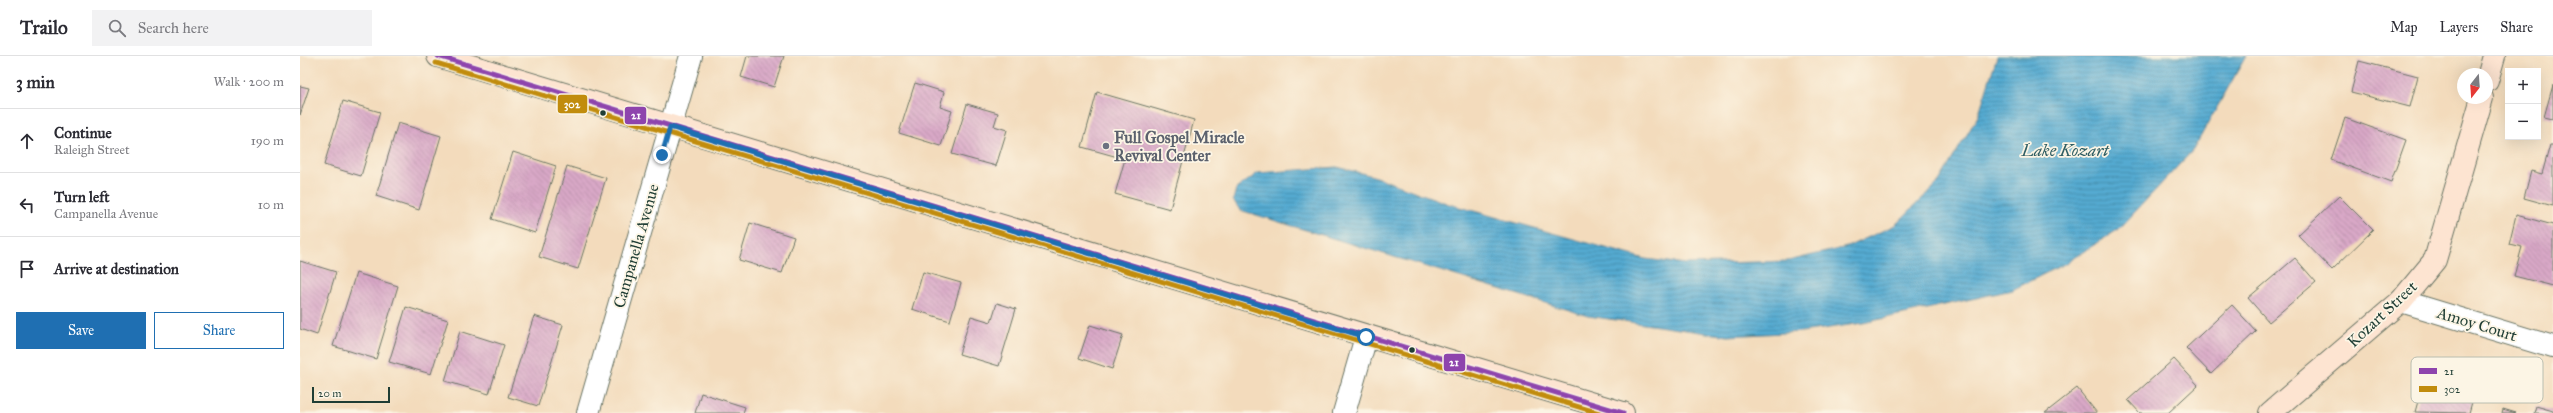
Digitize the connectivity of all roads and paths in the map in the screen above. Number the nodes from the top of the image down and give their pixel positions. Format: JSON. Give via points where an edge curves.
{"nodes":[{"id":1,"x":438,"y":56,"type":"edge"},
{"id":2,"x":691,"y":56,"type":"edge"},
{"id":3,"x":2494,"y":56,"type":"edge"},
{"id":4,"x":2491,"y":68,"type":"edge"},
{"id":5,"x":2480,"y":104,"type":"edge"},
{"id":6,"x":670,"y":127,"type":"junction"},
{"id":7,"x":2401,"y":301,"type":"junction"},
{"id":8,"x":1366,"y":337,"type":"junction"},
{"id":9,"x":2553,"y":347,"type":"edge"},
{"id":10,"x":588,"y":413,"type":"edge"},
{"id":11,"x":1344,"y":413,"type":"edge"},
{"id":12,"x":1622,"y":413,"type":"edge"},
{"id":13,"x":2270,"y":413,"type":"edge"}],
"edges":[{"from":1,"to":6,"type":"street"},
{"from":2,"to":6,"type":"street","name":"Campanella Avenue"},
{"from":3,"to":4,"type":"street"},
{"from":5,"to":7,"type":"street","name":"Kozart Street","via":[[2435,260]]},
{"from":6,"to":8,"type":"street"},
{"from":6,"to":10,"type":"street","name":"Campanella Avenue"},
{"from":7,"to":9,"type":"street","name":"Amoy Court"},
{"from":7,"to":13,"type":"street","name":"Kozart Street"},
{"from":8,"to":11,"type":"street"},
{"from":8,"to":12,"type":"street"}]}
